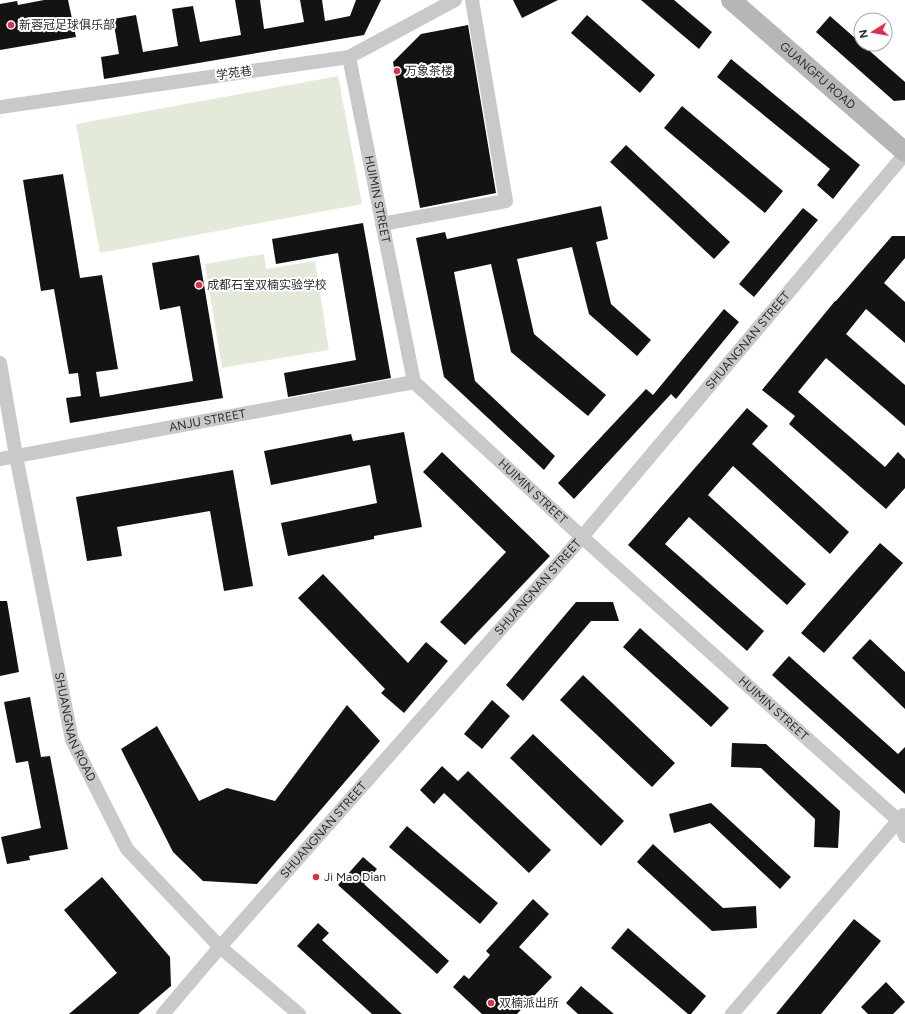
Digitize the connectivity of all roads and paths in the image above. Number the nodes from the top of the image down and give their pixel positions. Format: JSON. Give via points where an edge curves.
{"nodes":[{"id":1,"x":455,"y":0,"type":"edge"},
{"id":2,"x":472,"y":0,"type":"edge"},
{"id":3,"x":731,"y":0,"type":"edge"},
{"id":4,"x":349,"y":57,"type":"junction"},
{"id":5,"x":0,"y":107,"type":"edge"},
{"id":6,"x":905,"y":153,"type":"edge"},
{"id":7,"x":382,"y":224,"type":"junction"},
{"id":8,"x":0,"y":362,"type":"edge"},
{"id":9,"x":414,"y":382,"type":"junction"},
{"id":10,"x":16,"y":456,"type":"junction"},
{"id":11,"x":0,"y":459,"type":"edge"},
{"id":12,"x":582,"y":537,"type":"junction"},
{"id":13,"x":902,"y":817,"type":"edge"},
{"id":14,"x":905,"y":836,"type":"edge"},
{"id":15,"x":220,"y":947,"type":"junction"},
{"id":16,"x":163,"y":1014,"type":"edge"},
{"id":17,"x":299,"y":1014,"type":"edge"},
{"id":18,"x":732,"y":1014,"type":"edge"}],
"edges":[{"from":1,"to":4,"type":"street","name":"学苑巷"},
{"from":2,"to":7,"type":"street","via":[[506,201]]},
{"from":3,"to":6,"type":"street","name":"GUANGFU ROAD"},
{"from":4,"to":5,"type":"street","name":"学苑巷"},
{"from":4,"to":7,"type":"street","name":"HUIMIN STREET"},
{"from":6,"to":12,"type":"street","name":"SHUANGNAN STREET"},
{"from":7,"to":9,"type":"street","name":"HUIMIN STREET"},
{"from":8,"to":10,"type":"street","name":"SHUANGNAN ROAD"},
{"from":9,"to":10,"type":"street","name":"ANJU STREET"},
{"from":9,"to":12,"type":"street","name":"HUIMIN STREET"},
{"from":10,"to":11,"type":"street","name":"ANJU STREET"},
{"from":10,"to":15,"type":"street","name":"SHUANGNAN ROAD","via":[[72,740],[127,849]]},
{"from":12,"to":13,"type":"street","name":"HUIMIN STREET"},
{"from":12,"to":15,"type":"street","name":"SHUANGNAN STREET"},
{"from":13,"to":14,"type":"street"},
{"from":13,"to":18,"type":"street"},
{"from":15,"to":16,"type":"street","name":"SHUANGNAN STREET"},
{"from":15,"to":17,"type":"street","name":"SHUANGNAN ROAD"}]}
